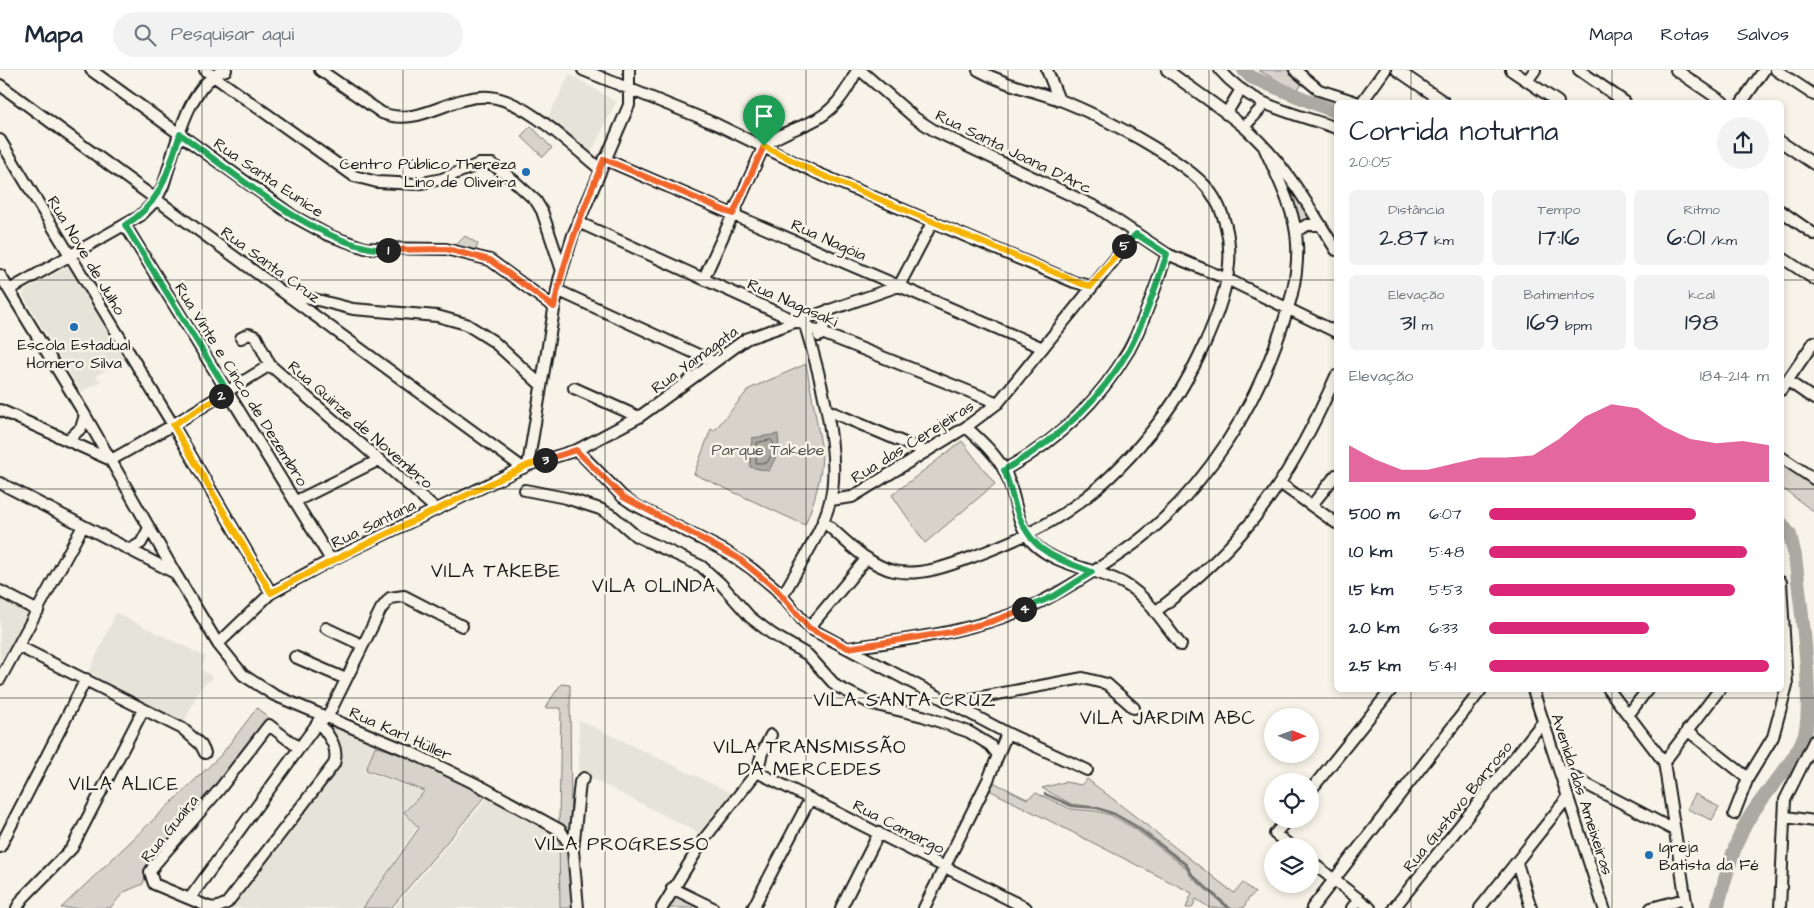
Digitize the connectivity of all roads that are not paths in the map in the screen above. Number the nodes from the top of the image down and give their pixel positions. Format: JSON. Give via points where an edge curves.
{"nodes":[{"id":1,"x":91,"y":70,"type":"edge"},
{"id":2,"x":226,"y":70,"type":"edge"},
{"id":3,"x":320,"y":70,"type":"edge"},
{"id":4,"x":584,"y":70,"type":"edge"},
{"id":5,"x":629,"y":70,"type":"edge"},
{"id":6,"x":858,"y":70,"type":"edge"},
{"id":7,"x":978,"y":70,"type":"edge"},
{"id":8,"x":1046,"y":70,"type":"edge"},
{"id":9,"x":1167,"y":70,"type":"edge"},
{"id":10,"x":1220,"y":70,"type":"edge"},
{"id":11,"x":1296,"y":70,"type":"edge"},
{"id":12,"x":1385,"y":70,"type":"edge"},
{"id":13,"x":1397,"y":70,"type":"edge"},
{"id":14,"x":1511,"y":70,"type":"edge"},
{"id":15,"x":1535,"y":70,"type":"edge"},
{"id":16,"x":1579,"y":70,"type":"edge"},
{"id":17,"x":1676,"y":70,"type":"edge"},
{"id":18,"x":1764,"y":70,"type":"edge"},
{"id":19,"x":1776,"y":70,"type":"edge"},
{"id":20,"x":209,"y":73,"type":"edge"},
{"id":21,"x":1527,"y":81,"type":"junction"},
{"id":22,"x":0,"y":85,"type":"edge"},
{"id":23,"x":628,"y":89,"type":"junction"},
{"id":24,"x":1240,"y":91,"type":"junction"},
{"id":25,"x":1814,"y":95,"type":"edge"},
{"id":26,"x":1059,"y":100,"type":"junction"},
{"id":27,"x":1350,"y":100,"type":"edge"},
{"id":28,"x":1363,"y":100,"type":"edge"},
{"id":29,"x":1441,"y":100,"type":"edge"},
{"id":30,"x":1555,"y":100,"type":"edge"},
{"id":31,"x":1622,"y":100,"type":"edge"},
{"id":32,"x":1719,"y":100,"type":"edge"},
{"id":33,"x":1743,"y":100,"type":"edge"},
{"id":34,"x":1264,"y":105,"type":"junction"},
{"id":35,"x":1226,"y":114,"type":"junction"},
{"id":36,"x":1244,"y":127,"type":"junction"},
{"id":37,"x":1334,"y":127,"type":"edge"},
{"id":38,"x":180,"y":134,"type":"junction"},
{"id":39,"x":0,"y":140,"type":"edge"},
{"id":40,"x":1784,"y":144,"type":"edge"},
{"id":41,"x":764,"y":146,"type":"junction"},
{"id":42,"x":1264,"y":147,"type":"junction"},
{"id":43,"x":604,"y":159,"type":"junction"},
{"id":44,"x":1814,"y":164,"type":"edge"},
{"id":45,"x":600,"y":169,"type":"junction"},
{"id":46,"x":156,"y":200,"type":"junction"},
{"id":47,"x":1784,"y":213,"type":"edge"},
{"id":48,"x":733,"y":214,"type":"junction"},
{"id":49,"x":933,"y":221,"type":"junction"},
{"id":50,"x":578,"y":222,"type":"junction"},
{"id":51,"x":125,"y":225,"type":"junction"},
{"id":52,"x":1321,"y":225,"type":"junction"},
{"id":53,"x":1296,"y":231,"type":"junction"},
{"id":54,"x":1136,"y":234,"type":"junction"},
{"id":55,"x":1814,"y":234,"type":"edge"},
{"id":56,"x":1334,"y":247,"type":"edge"},
{"id":57,"x":1167,"y":254,"type":"junction"},
{"id":58,"x":70,"y":256,"type":"junction"},
{"id":59,"x":1784,"y":261,"type":"edge"},
{"id":60,"x":562,"y":271,"type":"junction"},
{"id":61,"x":0,"y":276,"type":"edge"},
{"id":62,"x":704,"y":278,"type":"junction"},
{"id":63,"x":1227,"y":279,"type":"junction"},
{"id":64,"x":1814,"y":279,"type":"edge"},
{"id":65,"x":898,"y":286,"type":"junction"},
{"id":66,"x":1091,"y":286,"type":"junction"},
{"id":67,"x":9,"y":290,"type":"junction"},
{"id":68,"x":557,"y":290,"type":"junction"},
{"id":69,"x":284,"y":292,"type":"junction"},
{"id":70,"x":554,"y":307,"type":"junction"},
{"id":71,"x":828,"y":310,"type":"junction"},
{"id":72,"x":1288,"y":310,"type":"junction"},
{"id":73,"x":801,"y":323,"type":"junction"},
{"id":74,"x":1334,"y":331,"type":"edge"},
{"id":75,"x":822,"y":333,"type":"junction"},
{"id":76,"x":241,"y":338,"type":"dead end"},
{"id":77,"x":1814,"y":342,"type":"edge"},
{"id":78,"x":811,"y":344,"type":"junction"},
{"id":79,"x":1043,"y":348,"type":"junction"},
{"id":80,"x":714,"y":362,"type":"junction"},
{"id":81,"x":270,"y":365,"type":"junction"},
{"id":82,"x":1334,"y":381,"type":"edge"},
{"id":83,"x":1788,"y":381,"type":"junction"},
{"id":84,"x":540,"y":385,"type":"junction"},
{"id":85,"x":1784,"y":386,"type":"edge"},
{"id":86,"x":574,"y":388,"type":"dead end"},
{"id":87,"x":228,"y":392,"type":"junction"},
{"id":88,"x":1814,"y":398,"type":"edge"},
{"id":89,"x":998,"y":403,"type":"junction"},
{"id":90,"x":0,"y":410,"type":"edge"},
{"id":91,"x":827,"y":410,"type":"junction"},
{"id":92,"x":85,"y":415,"type":"junction"},
{"id":93,"x":639,"y":417,"type":"junction"},
{"id":94,"x":173,"y":425,"type":"junction"},
{"id":95,"x":966,"y":427,"type":"junction"},
{"id":96,"x":68,"y":440,"type":"junction"},
{"id":97,"x":576,"y":450,"type":"junction"},
{"id":98,"x":926,"y":452,"type":"junction"},
{"id":99,"x":1784,"y":459,"type":"edge"},
{"id":100,"x":111,"y":460,"type":"junction"},
{"id":101,"x":379,"y":460,"type":"junction"},
{"id":102,"x":526,"y":467,"type":"junction"},
{"id":103,"x":1004,"y":470,"type":"junction"},
{"id":104,"x":1334,"y":478,"type":"edge"},
{"id":105,"x":1814,"y":479,"type":"edge"},
{"id":106,"x":0,"y":483,"type":"edge"},
{"id":107,"x":1281,"y":484,"type":"junction"},
{"id":108,"x":525,"y":490,"type":"dead end"},
{"id":109,"x":830,"y":500,"type":"junction"},
{"id":110,"x":296,"y":501,"type":"junction"},
{"id":111,"x":1312,"y":505,"type":"junction"},
{"id":112,"x":436,"y":509,"type":"junction"},
{"id":113,"x":823,"y":522,"type":"junction"},
{"id":114,"x":1334,"y":522,"type":"edge"},
{"id":115,"x":83,"y":526,"type":"junction"},
{"id":116,"x":149,"y":528,"type":"junction"},
{"id":117,"x":1027,"y":536,"type":"junction"},
{"id":118,"x":131,"y":549,"type":"junction"},
{"id":119,"x":868,"y":558,"type":"junction"},
{"id":120,"x":331,"y":560,"type":"junction"},
{"id":121,"x":1092,"y":572,"type":"junction"},
{"id":122,"x":175,"y":573,"type":"junction"},
{"id":123,"x":0,"y":591,"type":"edge"},
{"id":124,"x":271,"y":593,"type":"junction"},
{"id":125,"x":782,"y":597,"type":"junction"},
{"id":126,"x":38,"y":611,"type":"junction"},
{"id":127,"x":1155,"y":612,"type":"junction"},
{"id":128,"x":462,"y":626,"type":"dead end"},
{"id":129,"x":326,"y":628,"type":"dead end"},
{"id":130,"x":809,"y":628,"type":"junction"},
{"id":131,"x":218,"y":644,"type":"junction"},
{"id":132,"x":1784,"y":644,"type":"edge"},
{"id":133,"x":362,"y":645,"type":"junction"},
{"id":134,"x":18,"y":646,"type":"junction"},
{"id":135,"x":1181,"y":646,"type":"dead end"},
{"id":136,"x":848,"y":648,"type":"junction"},
{"id":137,"x":295,"y":657,"type":"dead end"},
{"id":138,"x":0,"y":679,"type":"edge"},
{"id":139,"x":86,"y":679,"type":"junction"},
{"id":140,"x":346,"y":679,"type":"junction"},
{"id":141,"x":1389,"y":692,"type":"edge"},
{"id":142,"x":1479,"y":692,"type":"edge"},
{"id":143,"x":1534,"y":692,"type":"edge"},
{"id":144,"x":1611,"y":692,"type":"edge"},
{"id":145,"x":1646,"y":692,"type":"edge"},
{"id":146,"x":1717,"y":692,"type":"edge"},
{"id":147,"x":950,"y":703,"type":"junction"},
{"id":148,"x":1134,"y":708,"type":"dead end"},
{"id":149,"x":143,"y":710,"type":"junction"},
{"id":150,"x":1629,"y":714,"type":"junction"},
{"id":151,"x":323,"y":718,"type":"junction"},
{"id":152,"x":1543,"y":722,"type":"junction"},
{"id":153,"x":1687,"y":730,"type":"junction"},
{"id":154,"x":1007,"y":733,"type":"junction"},
{"id":155,"x":771,"y":735,"type":"dead end"},
{"id":156,"x":1814,"y":741,"type":"edge"},
{"id":157,"x":299,"y":748,"type":"junction"},
{"id":158,"x":205,"y":753,"type":"dead end"},
{"id":159,"x":998,"y":755,"type":"junction"},
{"id":160,"x":1664,"y":762,"type":"junction"},
{"id":161,"x":1087,"y":770,"type":"dead end"},
{"id":162,"x":1559,"y":770,"type":"junction"},
{"id":163,"x":757,"y":772,"type":"junction"},
{"id":164,"x":584,"y":778,"type":"dead end"},
{"id":165,"x":1748,"y":778,"type":"junction"},
{"id":166,"x":1319,"y":780,"type":"edge"},
{"id":167,"x":1568,"y":797,"type":"junction"},
{"id":168,"x":810,"y":799,"type":"junction"},
{"id":169,"x":1734,"y":814,"type":"dead end"},
{"id":170,"x":1786,"y":817,"type":"junction"},
{"id":171,"x":1814,"y":821,"type":"edge"},
{"id":172,"x":1280,"y":828,"type":"edge"},
{"id":173,"x":1674,"y":830,"type":"junction"},
{"id":174,"x":878,"y":833,"type":"junction"},
{"id":175,"x":1280,"y":838,"type":"edge"},
{"id":176,"x":0,"y":847,"type":"edge"},
{"id":177,"x":573,"y":850,"type":"junction"},
{"id":178,"x":1517,"y":863,"type":"junction"},
{"id":179,"x":945,"y":866,"type":"junction"},
{"id":180,"x":1319,"y":868,"type":"edge"},
{"id":181,"x":1334,"y":879,"type":"junction"},
{"id":182,"x":672,"y":888,"type":"junction"},
{"id":183,"x":190,"y":898,"type":"junction"},
{"id":184,"x":1359,"y":899,"type":"junction"},
{"id":185,"x":1686,"y":903,"type":"edge"},
{"id":186,"x":17,"y":908,"type":"edge"},
{"id":187,"x":578,"y":908,"type":"edge"},
{"id":188,"x":662,"y":908,"type":"edge"},
{"id":189,"x":713,"y":908,"type":"edge"},
{"id":190,"x":753,"y":908,"type":"edge"},
{"id":191,"x":840,"y":908,"type":"edge"},
{"id":192,"x":924,"y":908,"type":"edge"},
{"id":193,"x":1026,"y":908,"type":"edge"},
{"id":194,"x":1312,"y":908,"type":"edge"},
{"id":195,"x":1352,"y":908,"type":"edge"},
{"id":196,"x":1370,"y":908,"type":"edge"},
{"id":197,"x":1394,"y":908,"type":"edge"},
{"id":198,"x":1480,"y":908,"type":"edge"},
{"id":199,"x":1531,"y":908,"type":"edge"},
{"id":200,"x":1604,"y":908,"type":"edge"},
{"id":201,"x":1651,"y":908,"type":"edge"},
{"id":202,"x":1780,"y":908,"type":"edge"}],
"edges":[{"from":1,"to":38,"type":"street","name":"Rua Santa Eunice"},
{"from":2,"to":20,"type":"street"},
{"from":3,"to":45,"type":"street","via":[[391,117],[413,117],[468,98],[500,99],[536,118]]},
{"from":4,"to":23,"type":"street"},
{"from":5,"to":23,"type":"street"},
{"from":6,"to":41,"type":"street","via":[[847,91],[822,117]]},
{"from":6,"to":54,"type":"street","name":"Rua Santa Joana D'Arc","via":[[934,131],[1098,208]]},
{"from":7,"to":26,"type":"street","via":[[1008,85]]},
{"from":8,"to":26,"type":"street"},
{"from":9,"to":35,"type":"street"},
{"from":10,"to":24,"type":"street"},
{"from":11,"to":27,"type":"street","via":[[1319,90]]},
{"from":12,"to":28,"type":"street"},
{"from":13,"to":29,"type":"street"},
{"from":14,"to":21,"type":"street"},
{"from":15,"to":21,"type":"street"},
{"from":16,"to":31,"type":"street"},
{"from":17,"to":32,"type":"street"},
{"from":18,"to":33,"type":"street"},
{"from":19,"to":25,"type":"street"},
{"from":20,"to":38,"type":"street"},
{"from":20,"to":60,"type":"street","via":[[354,176],[376,182],[417,184],[442,179],[479,164],[492,164],[513,180],[542,211]]},
{"from":21,"to":30,"type":"street"},
{"from":22,"to":46,"type":"street","name":"Rua Santa Cruz"},
{"from":23,"to":41,"type":"street"},
{"from":23,"to":43,"type":"street","via":[[629,105]]},
{"from":24,"to":34,"type":"street"},
{"from":24,"to":35,"type":"street"},
{"from":26,"to":63,"type":"street","via":[[1145,143],[1200,179],[1220,209],[1225,224],[1229,245]]},
{"from":34,"to":36,"type":"street"},
{"from":34,"to":37,"type":"street"},
{"from":35,"to":36,"type":"street"},
{"from":36,"to":42,"type":"street"},
{"from":38,"to":46,"type":"street"},
{"from":38,"to":70,"type":"street","name":"Rua Santa Eunice","via":[[293,216],[328,235],[377,250],[446,249],[490,260]]},
{"from":39,"to":58,"type":"street","name":"Rua Nove de Julho"},
{"from":40,"to":44,"type":"street"},
{"from":41,"to":48,"type":"street"},
{"from":41,"to":49,"type":"street","via":[[817,173]]},
{"from":42,"to":52,"type":"street","via":[[1298,188]]},
{"from":42,"to":53,"type":"street"},
{"from":43,"to":45,"type":"street"},
{"from":43,"to":48,"type":"street","name":"Rua Nagóia"},
{"from":45,"to":50,"type":"street"},
{"from":46,"to":51,"type":"street"},
{"from":46,"to":69,"type":"street","name":"Rua Santa Cruz"},
{"from":47,"to":55,"type":"street"},
{"from":48,"to":62,"type":"street"},
{"from":48,"to":65,"type":"street","name":"Rua Nagóia"},
{"from":49,"to":65,"type":"street"},
{"from":49,"to":66,"type":"street","via":[[1074,282]]},
{"from":50,"to":60,"type":"street"},
{"from":50,"to":62,"type":"street","name":"Rua Nagasaki"},
{"from":51,"to":58,"type":"street"},
{"from":51,"to":87,"type":"street","name":"Rua Vinte e Cinco de Dezembro"},
{"from":52,"to":53,"type":"street","via":[[1308,225]]},
{"from":52,"to":56,"type":"street"},
{"from":53,"to":72,"type":"street","via":[[1297,261]]},
{"from":54,"to":57,"type":"street","name":"Rua Santa Joana D'Arc"},
{"from":54,"to":66,"type":"street","name":"Rua das Cerejeiras"},
{"from":57,"to":63,"type":"street","name":"Rua Santa Joana D'Arc"},
{"from":57,"to":103,"type":"street","via":[[1129,349],[1096,396],[1042,448]]},
{"from":58,"to":67,"type":"street"},
{"from":58,"to":94,"type":"street","name":"Rua Nove de Julho"},
{"from":59,"to":64,"type":"street"},
{"from":60,"to":68,"type":"street"},
{"from":61,"to":67,"type":"street","name":"Rua Karl Hüller"},
{"from":62,"to":73,"type":"street","name":"Rua Nagasaki"},
{"from":63,"to":72,"type":"street","name":"Rua Santa Joana D'Arc"},
{"from":63,"to":117,"type":"street","via":[[1209,333],[1162,418],[1123,464],[1101,484],[1065,513]]},
{"from":65,"to":71,"type":"street","name":"Rua Yamagata"},
{"from":65,"to":79,"type":"street","name":"Rua Nagóia"},
{"from":66,"to":79,"type":"street","name":"Rua das Cerejeiras"},
{"from":67,"to":92,"type":"street","name":"Rua Karl Hüller"},
{"from":68,"to":70,"type":"street"},
{"from":68,"to":80,"type":"street"},
{"from":69,"to":84,"type":"street","via":[[353,309],[437,316],[466,324],[493,341]]},
{"from":69,"to":102,"type":"street","name":"Rua Santa Cruz"},
{"from":70,"to":84,"type":"street"},
{"from":71,"to":73,"type":"street","name":"Rua Yamagata"},
{"from":71,"to":75,"type":"street"},
{"from":72,"to":74,"type":"street","name":"Rua Santa Joana D'Arc"},
{"from":72,"to":121,"type":"street","via":[[1263,379],[1232,436],[1162,521]]},
{"from":73,"to":75,"type":"street","name":"Rua Nagasaki"},
{"from":73,"to":78,"type":"street"},
{"from":73,"to":80,"type":"street","name":"Rua Yamagata","via":[[746,339]]},
{"from":75,"to":78,"type":"street"},
{"from":75,"to":89,"type":"street","name":"Rua Nagasaki"},
{"from":76,"to":81,"type":"street","via":[[249,334],[256,337]]},
{"from":77,"to":83,"type":"street"},
{"from":78,"to":91,"type":"street"},
{"from":79,"to":89,"type":"street","name":"Rua das Cerejeiras"},
{"from":80,"to":93,"type":"street","name":"Rua Yamagata"},
{"from":81,"to":87,"type":"street","name":"Rua Quinze de Novembro"},
{"from":81,"to":101,"type":"street","name":"Rua Quinze de Novembro"},
{"from":82,"to":107,"type":"street","via":[[1313,428]]},
{"from":83,"to":85,"type":"street"},
{"from":83,"to":88,"type":"street"},
{"from":84,"to":102,"type":"street"},
{"from":86,"to":93,"type":"street"},
{"from":87,"to":94,"type":"street","name":"Rua Quinze de Novembro"},
{"from":87,"to":110,"type":"street","name":"Rua Vinte e Cinco de Dezembro"},
{"from":89,"to":95,"type":"street","name":"Rua das Cerejeiras"},
{"from":90,"to":96,"type":"street"},
{"from":91,"to":98,"type":"street"},
{"from":91,"to":109,"type":"street","via":[[832,454]]},
{"from":92,"to":96,"type":"street","via":[[81,428]]},
{"from":92,"to":100,"type":"street","name":"Rua Karl Hüller"},
{"from":93,"to":97,"type":"street","name":"Rua Yamagata"},
{"from":94,"to":100,"type":"street","name":"Rua Quinze de Novembro"},
{"from":94,"to":124,"type":"street","name":"Rua Nove de Julho"},
{"from":95,"to":98,"type":"street","name":"Rua das Cerejeiras"},
{"from":95,"to":103,"type":"street","via":[[987,446]]},
{"from":96,"to":100,"type":"street"},
{"from":97,"to":102,"type":"street","name":"Rua Yamagata"},
{"from":97,"to":125,"type":"street","via":[[628,501],[738,558]]},
{"from":98,"to":109,"type":"street","name":"Rua das Cerejeiras","via":[[852,496]]},
{"from":99,"to":105,"type":"street"},
{"from":100,"to":116,"type":"street","name":"Rua Karl Hüller"},
{"from":101,"to":110,"type":"street"},
{"from":101,"to":112,"type":"street","name":"Rua Quinze de Novembro"},
{"from":102,"to":112,"type":"street","name":"Rua Santana"},
{"from":103,"to":117,"type":"street"},
{"from":104,"to":111,"type":"street"},
{"from":106,"to":115,"type":"street"},
{"from":107,"to":111,"type":"street"},
{"from":107,"to":127,"type":"street","via":[[1215,563]]},
{"from":108,"to":159,"type":"street","via":[[586,504],[613,516],[636,536],[701,566],[750,617],[808,655],[836,686],[872,704],[923,716],[969,732],[990,745]]},
{"from":109,"to":113,"type":"street"},
{"from":110,"to":120,"type":"street","name":"Rua Vinte e Cinco de Dezembro"},
{"from":111,"to":114,"type":"street"},
{"from":112,"to":120,"type":"street","name":"Rua Santana"},
{"from":113,"to":119,"type":"street"},
{"from":113,"to":125,"type":"street"},
{"from":115,"to":118,"type":"street"},
{"from":115,"to":126,"type":"street"},
{"from":116,"to":118,"type":"street","via":[[141,543]]},
{"from":116,"to":122,"type":"street","name":"Rua Karl Hüller"},
{"from":117,"to":119,"type":"street","via":[[966,559],[923,570],[895,572]]},
{"from":117,"to":121,"type":"street","via":[[1043,551]]},
{"from":118,"to":122,"type":"street"},
{"from":119,"to":130,"type":"street"},
{"from":120,"to":124,"type":"street","name":"Rua Santana"},
{"from":121,"to":127,"type":"street","via":[[1124,584]]},
{"from":121,"to":136,"type":"street","via":[[1054,596],[993,621],[951,632]]},
{"from":122,"to":131,"type":"street","name":"Rua Karl Hüller"},
{"from":123,"to":126,"type":"street"},
{"from":124,"to":131,"type":"street","name":"Rua Santana"},
{"from":125,"to":130,"type":"street"},
{"from":126,"to":134,"type":"street"},
{"from":127,"to":135,"type":"street"},
{"from":128,"to":133,"type":"street","via":[[404,596],[396,596],[381,609]]},
{"from":129,"to":133,"type":"street"},
{"from":130,"to":136,"type":"street"},
{"from":131,"to":151,"type":"street","name":"Rua Karl Hüller","via":[[243,675],[258,686]]},
{"from":132,"to":165,"type":"street","via":[[1787,685],[1784,702],[1773,737]]},
{"from":133,"to":140,"type":"street"},
{"from":134,"to":138,"type":"street"},
{"from":134,"to":139,"type":"street"},
{"from":136,"to":147,"type":"street"},
{"from":137,"to":140,"type":"street"},
{"from":139,"to":149,"type":"street"},
{"from":139,"to":176,"type":"street"},
{"from":140,"to":151,"type":"street"},
{"from":141,"to":166,"type":"street"},
{"from":142,"to":181,"type":"street"},
{"from":143,"to":152,"type":"street","name":"Avenida das Ameixeiras"},
{"from":144,"to":150,"type":"street"},
{"from":145,"to":150,"type":"street"},
{"from":146,"to":153,"type":"street"},
{"from":147,"to":148,"type":"street","via":[[1083,678],[1107,684]]},
{"from":147,"to":154,"type":"street"},
{"from":149,"to":158,"type":"street","via":[[183,729]]},
{"from":149,"to":186,"type":"street","via":[[72,848]]},
{"from":150,"to":160,"type":"street"},
{"from":151,"to":157,"type":"street"},
{"from":151,"to":177,"type":"street","name":"Rua Karl Hüller","via":[[408,751],[480,786],[560,830]]},
{"from":151,"to":183,"type":"street","name":"Rua Guaíra","via":[[335,747],[334,764],[227,903],[216,908]]},
{"from":152,"to":162,"type":"street","name":"Avenida das Ameixeiras"},
{"from":152,"to":197,"type":"street","name":"Rua Gustavo Barroso"},
{"from":153,"to":160,"type":"street"},
{"from":153,"to":165,"type":"street"},
{"from":154,"to":159,"type":"street"},
{"from":154,"to":161,"type":"street"},
{"from":155,"to":163,"type":"street"},
{"from":156,"to":170,"type":"street","via":[[1786,800]]},
{"from":157,"to":183,"type":"street"},
{"from":157,"to":183,"type":"street","name":"Rua Guaíra","via":[[269,725],[219,790],[155,864],[150,872],[154,884]]},
{"from":159,"to":179,"type":"street"},
{"from":160,"to":173,"type":"street"},
{"from":162,"to":167,"type":"street","name":"Avenida das Ameixeiras"},
{"from":162,"to":173,"type":"street"},
{"from":163,"to":168,"type":"street","name":"Rua Camargo"},
{"from":163,"to":182,"type":"street","via":[[704,839]]},
{"from":164,"to":177,"type":"street","via":[[580,782]]},
{"from":165,"to":169,"type":"street"},
{"from":167,"to":178,"type":"street"},
{"from":167,"to":200,"type":"street","name":"Avenida das Ameixeiras"},
{"from":168,"to":174,"type":"street","name":"Rua Camargo"},
{"from":168,"to":190,"type":"street"},
{"from":170,"to":171,"type":"street"},
{"from":170,"to":202,"type":"street"},
{"from":172,"to":175,"type":"street","via":[[1275,834]]},
{"from":173,"to":185,"type":"street"},
{"from":174,"to":179,"type":"street","name":"Rua Camargo"},
{"from":174,"to":191,"type":"street"},
{"from":177,"to":187,"type":"street"},
{"from":178,"to":198,"type":"street"},
{"from":178,"to":199,"type":"street"},
{"from":179,"to":192,"type":"street"},
{"from":179,"to":193,"type":"street","name":"Rua Camargo"},
{"from":180,"to":181,"type":"street"},
{"from":181,"to":184,"type":"street"},
{"from":181,"to":194,"type":"street"},
{"from":182,"to":188,"type":"street"},
{"from":182,"to":189,"type":"street"},
{"from":184,"to":195,"type":"street"},
{"from":184,"to":196,"type":"street"},
{"from":185,"to":201,"type":"street"}]}
